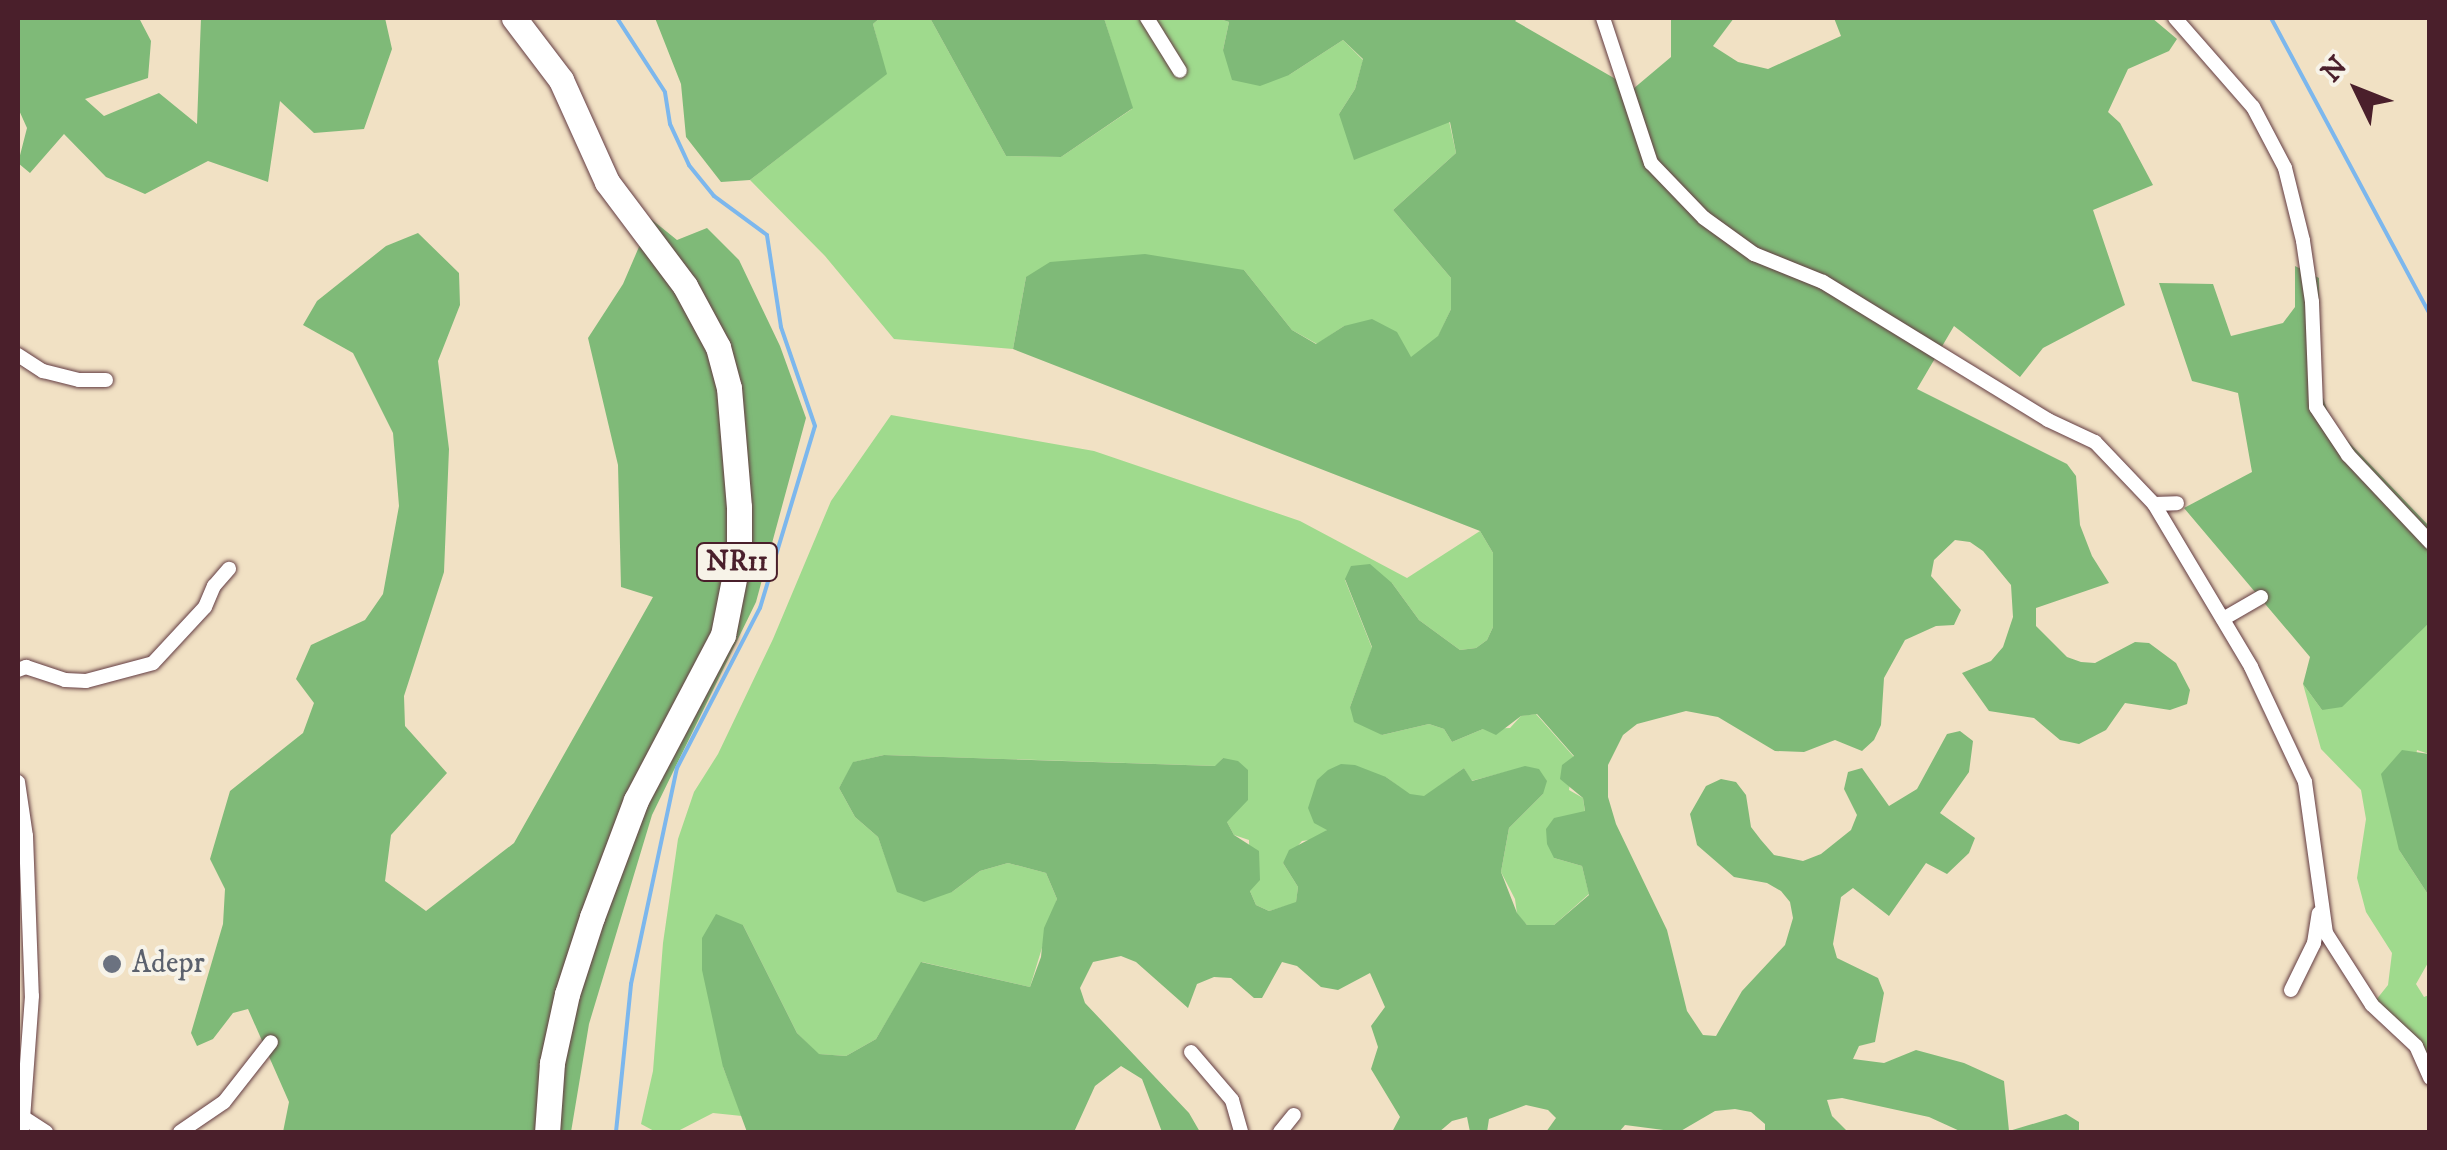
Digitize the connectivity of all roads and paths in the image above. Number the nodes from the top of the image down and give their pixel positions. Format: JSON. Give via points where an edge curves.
{"nodes":[{"id":1,"x":514,"y":18,"type":"edge"},
{"id":2,"x":1148,"y":18,"type":"edge"},
{"id":3,"x":1603,"y":18,"type":"edge"},
{"id":4,"x":2175,"y":18,"type":"edge"},
{"id":5,"x":1180,"y":71,"type":"dead end"},
{"id":6,"x":18,"y":355,"type":"edge"},
{"id":7,"x":106,"y":380,"type":"dead end"},
{"id":8,"x":2177,"y":503,"type":"dead end"},
{"id":9,"x":2154,"y":504,"type":"junction"},
{"id":10,"x":2430,"y":542,"type":"edge"},
{"id":11,"x":229,"y":570,"type":"dead end"},
{"id":12,"x":2261,"y":598,"type":"dead end"},
{"id":13,"x":2223,"y":618,"type":"junction"},
{"id":14,"x":18,"y":670,"type":"edge"},
{"id":15,"x":18,"y":782,"type":"edge"},
{"id":16,"x":2320,"y":908,"type":"junction"},
{"id":17,"x":2292,"y":990,"type":"dead end"},
{"id":18,"x":271,"y":1042,"type":"dead end"},
{"id":19,"x":1191,"y":1052,"type":"dead end"},
{"id":20,"x":2430,"y":1078,"type":"edge"},
{"id":21,"x":1294,"y":1115,"type":"dead end"},
{"id":22,"x":24,"y":1126,"type":"edge"},
{"id":23,"x":46,"y":1132,"type":"edge"},
{"id":24,"x":180,"y":1132,"type":"edge"},
{"id":25,"x":546,"y":1132,"type":"edge"},
{"id":26,"x":1242,"y":1132,"type":"edge"},
{"id":27,"x":1280,"y":1132,"type":"edge"}],
"edges":[{"from":1,"to":25,"type":"highway","number":"NR11","via":[[561,80],[607,182],[685,286],[718,347],[731,402],[739,507],[739,554],[722,635],[636,800],[566,994]]},
{"from":2,"to":5,"type":"street"},
{"from":3,"to":9,"type":"street","via":[[1651,163],[1704,218],[1754,254],[1823,282],[2095,442]]},
{"from":4,"to":10,"type":"street","via":[[2252,107],[2284,168],[2312,302],[2316,406],[2348,455]]},
{"from":6,"to":7,"type":"street","via":[[44,371]]},
{"from":8,"to":9,"type":"street"},
{"from":9,"to":13,"type":"street"},
{"from":11,"to":14,"type":"street","via":[[154,663],[86,681]]},
{"from":12,"to":13,"type":"street"},
{"from":13,"to":16,"type":"street","via":[[2304,782]]},
{"from":15,"to":22,"type":"street","via":[[32,996]]},
{"from":16,"to":17,"type":"street","via":[[2314,943]]},
{"from":16,"to":20,"type":"street","via":[[2326,934],[2349,972],[2372,1005],[2416,1046]]},
{"from":18,"to":24,"type":"street","via":[[224,1102]]},
{"from":19,"to":26,"type":"street","via":[[1232,1100]]},
{"from":21,"to":27,"type":"street"},
{"from":22,"to":23,"type":"street"}]}
